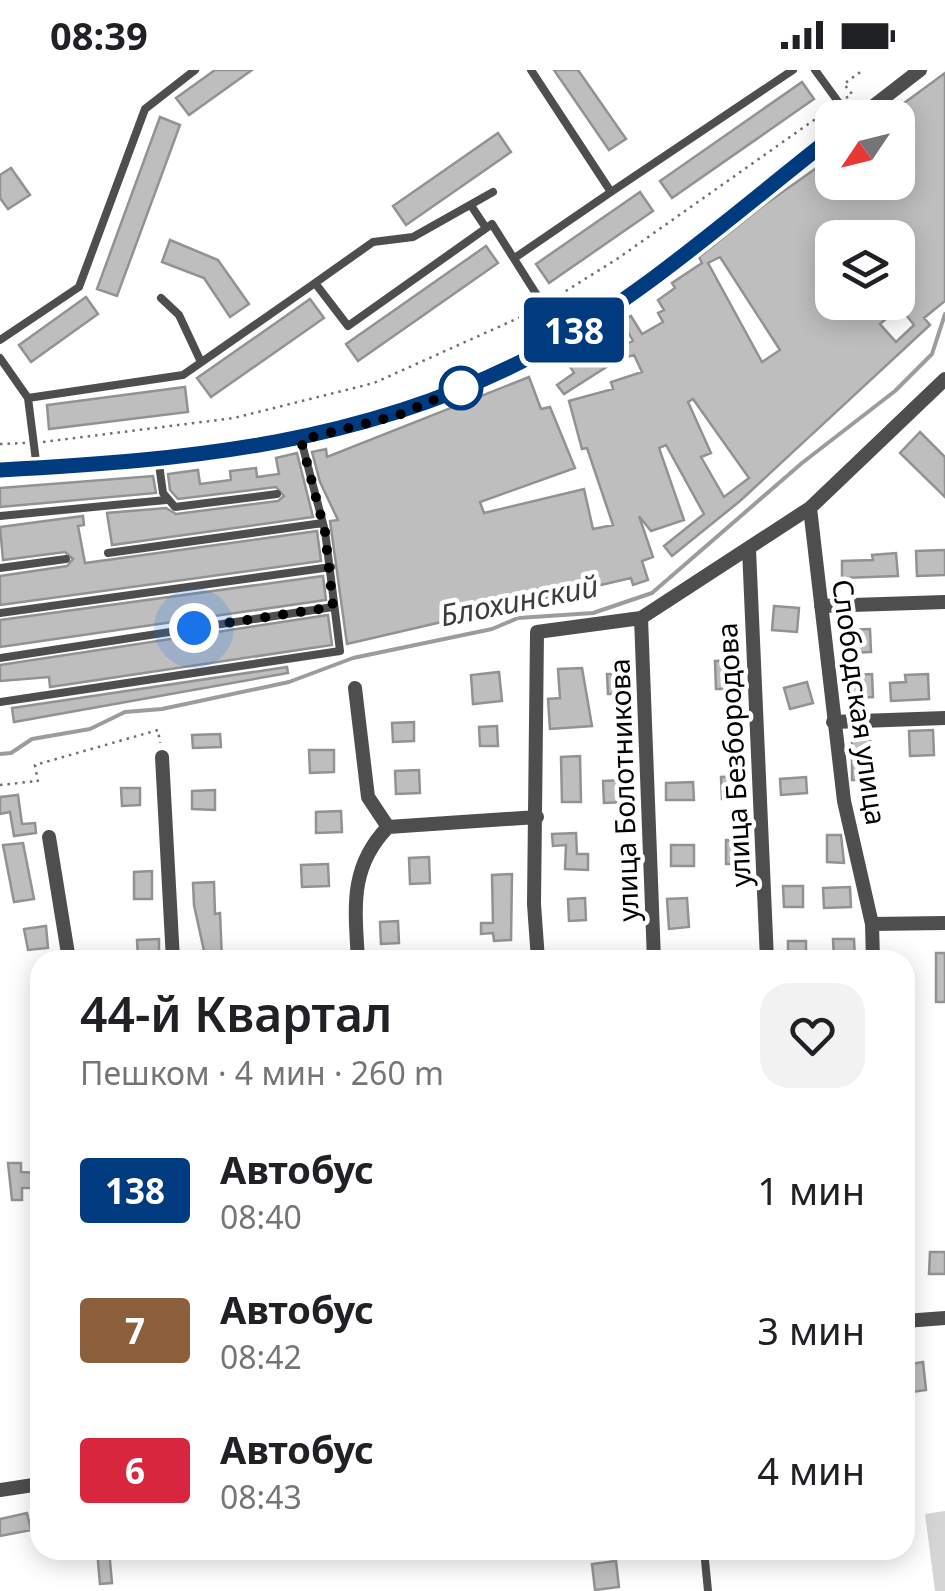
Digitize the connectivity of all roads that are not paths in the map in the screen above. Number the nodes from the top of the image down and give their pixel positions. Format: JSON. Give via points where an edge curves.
{"nodes":[{"id":1,"x":196,"y":70,"type":"edge"},
{"id":2,"x":531,"y":70,"type":"edge"},
{"id":3,"x":815,"y":70,"type":"edge"},
{"id":4,"x":920,"y":70,"type":"edge"},
{"id":5,"x":789,"y":71,"type":"edge"},
{"id":6,"x":837,"y":100,"type":"edge"},
{"id":7,"x":881,"y":100,"type":"edge"},
{"id":8,"x":815,"y":150,"type":"edge"},
{"id":9,"x":494,"y":192,"type":"dead end"},
{"id":10,"x":611,"y":192,"type":"junction"},
{"id":11,"x":472,"y":207,"type":"junction"},
{"id":12,"x":486,"y":228,"type":"junction"},
{"id":13,"x":516,"y":257,"type":"junction"},
{"id":14,"x":315,"y":282,"type":"junction"},
{"id":15,"x":161,"y":298,"type":"dead end"},
{"id":16,"x":564,"y":338,"type":"junction"},
{"id":17,"x":0,"y":340,"type":"edge"},
{"id":18,"x":0,"y":358,"type":"edge"},
{"id":19,"x":201,"y":362,"type":"junction"},
{"id":20,"x":945,"y":379,"type":"edge"},
{"id":21,"x":28,"y":398,"type":"junction"},
{"id":22,"x":301,"y":440,"type":"junction"},
{"id":23,"x":158,"y":457,"type":"junction"},
{"id":24,"x":36,"y":468,"type":"junction"},
{"id":25,"x":0,"y":470,"type":"edge"},
{"id":26,"x":277,"y":494,"type":"dead end"},
{"id":27,"x":166,"y":500,"type":"junction"},
{"id":28,"x":810,"y":508,"type":"junction"},
{"id":29,"x":0,"y":516,"type":"edge"},
{"id":30,"x":323,"y":523,"type":"junction"},
{"id":31,"x":749,"y":548,"type":"junction"},
{"id":32,"x":108,"y":553,"type":"dead end"},
{"id":33,"x":66,"y":559,"type":"dead end"},
{"id":34,"x":330,"y":567,"type":"junction"},
{"id":35,"x":0,"y":568,"type":"edge"},
{"id":36,"x":945,"y":602,"type":"edge"},
{"id":37,"x":821,"y":606,"type":"junction"},
{"id":38,"x":333,"y":607,"type":"junction"},
{"id":39,"x":0,"y":613,"type":"edge"},
{"id":40,"x":641,"y":618,"type":"junction"},
{"id":41,"x":0,"y":658,"type":"edge"},
{"id":42,"x":354,"y":688,"type":"dead end"},
{"id":43,"x":0,"y":702,"type":"edge"},
{"id":44,"x":945,"y":718,"type":"edge"},
{"id":45,"x":834,"y":722,"type":"junction"},
{"id":46,"x":162,"y":757,"type":"road end"},
{"id":47,"x":537,"y":817,"type":"junction"},
{"id":48,"x":388,"y":827,"type":"junction"},
{"id":49,"x":49,"y":837,"type":"dead end"},
{"id":50,"x":945,"y":923,"type":"edge"},
{"id":51,"x":872,"y":924,"type":"junction"},
{"id":52,"x":66,"y":950,"type":"edge"},
{"id":53,"x":173,"y":950,"type":"edge"},
{"id":54,"x":357,"y":950,"type":"edge"},
{"id":55,"x":537,"y":950,"type":"edge"},
{"id":56,"x":654,"y":950,"type":"edge"},
{"id":57,"x":767,"y":950,"type":"edge"},
{"id":58,"x":873,"y":950,"type":"edge"},
{"id":59,"x":945,"y":1318,"type":"edge"},
{"id":60,"x":915,"y":1320,"type":"edge"},
{"id":61,"x":30,"y":1486,"type":"edge"},
{"id":62,"x":0,"y":1490,"type":"edge"},
{"id":63,"x":705,"y":1560,"type":"edge"},
{"id":64,"x":708,"y":1591,"type":"edge"}],
"edges":[{"from":1,"to":17,"type":"lane","via":[[145,109],[79,287]]},
{"from":2,"to":10,"type":"lane"},
{"from":3,"to":6,"type":"lane"},
{"from":4,"to":7,"type":"street"},
{"from":5,"to":10,"type":"lane"},
{"from":8,"to":16,"type":"street"},
{"from":9,"to":11,"type":"lane"},
{"from":10,"to":13,"type":"lane"},
{"from":11,"to":12,"type":"lane"},
{"from":11,"to":14,"type":"lane","via":[[414,237],[373,242]]},
{"from":12,"to":13,"type":"lane","via":[[492,224]]},
{"from":12,"to":14,"type":"lane","via":[[348,326]]},
{"from":13,"to":16,"type":"lane"},
{"from":14,"to":19,"type":"lane"},
{"from":15,"to":19,"type":"lane","via":[[180,315]]},
{"from":16,"to":22,"type":"street","via":[[399,415]]},
{"from":18,"to":21,"type":"lane"},
{"from":19,"to":21,"type":"lane","via":[[183,375]]},
{"from":20,"to":28,"type":"street"},
{"from":21,"to":24,"type":"lane"},
{"from":22,"to":23,"type":"street"},
{"from":22,"to":30,"type":"lane"},
{"from":23,"to":24,"type":"street"},
{"from":23,"to":27,"type":"lane"},
{"from":24,"to":25,"type":"street"},
{"from":26,"to":27,"type":"lane","via":[[175,507]]},
{"from":27,"to":29,"type":"lane"},
{"from":28,"to":31,"type":"street"},
{"from":28,"to":37,"type":"street","name":"Слободская улица"},
{"from":30,"to":32,"type":"lane"},
{"from":30,"to":34,"type":"lane"},
{"from":31,"to":40,"type":"street"},
{"from":31,"to":57,"type":"street","name":"улица Безбородова"},
{"from":33,"to":35,"type":"lane"},
{"from":34,"to":38,"type":"lane"},
{"from":34,"to":39,"type":"lane"},
{"from":36,"to":37,"type":"street"},
{"from":37,"to":45,"type":"street","name":"Слободская улица"},
{"from":38,"to":41,"type":"lane"},
{"from":38,"to":43,"type":"lane","via":[[341,648],[332,654]]},
{"from":40,"to":47,"type":"street","via":[[537,632]]},
{"from":40,"to":56,"type":"street","name":"улица Болотникова"},
{"from":42,"to":48,"type":"street","via":[[368,797]]},
{"from":44,"to":45,"type":"street"},
{"from":45,"to":51,"type":"street","name":"Слободская улица"},
{"from":46,"to":53,"type":"street"},
{"from":47,"to":48,"type":"street"},
{"from":47,"to":55,"type":"street"},
{"from":48,"to":54,"type":"street","via":[[371,845],[354,888]]},
{"from":49,"to":52,"type":"street"},
{"from":50,"to":51,"type":"street"},
{"from":51,"to":58,"type":"street","name":"Слободская улица"},
{"from":59,"to":60,"type":"street"},
{"from":61,"to":62,"type":"street"},
{"from":63,"to":64,"type":"lane"}]}
